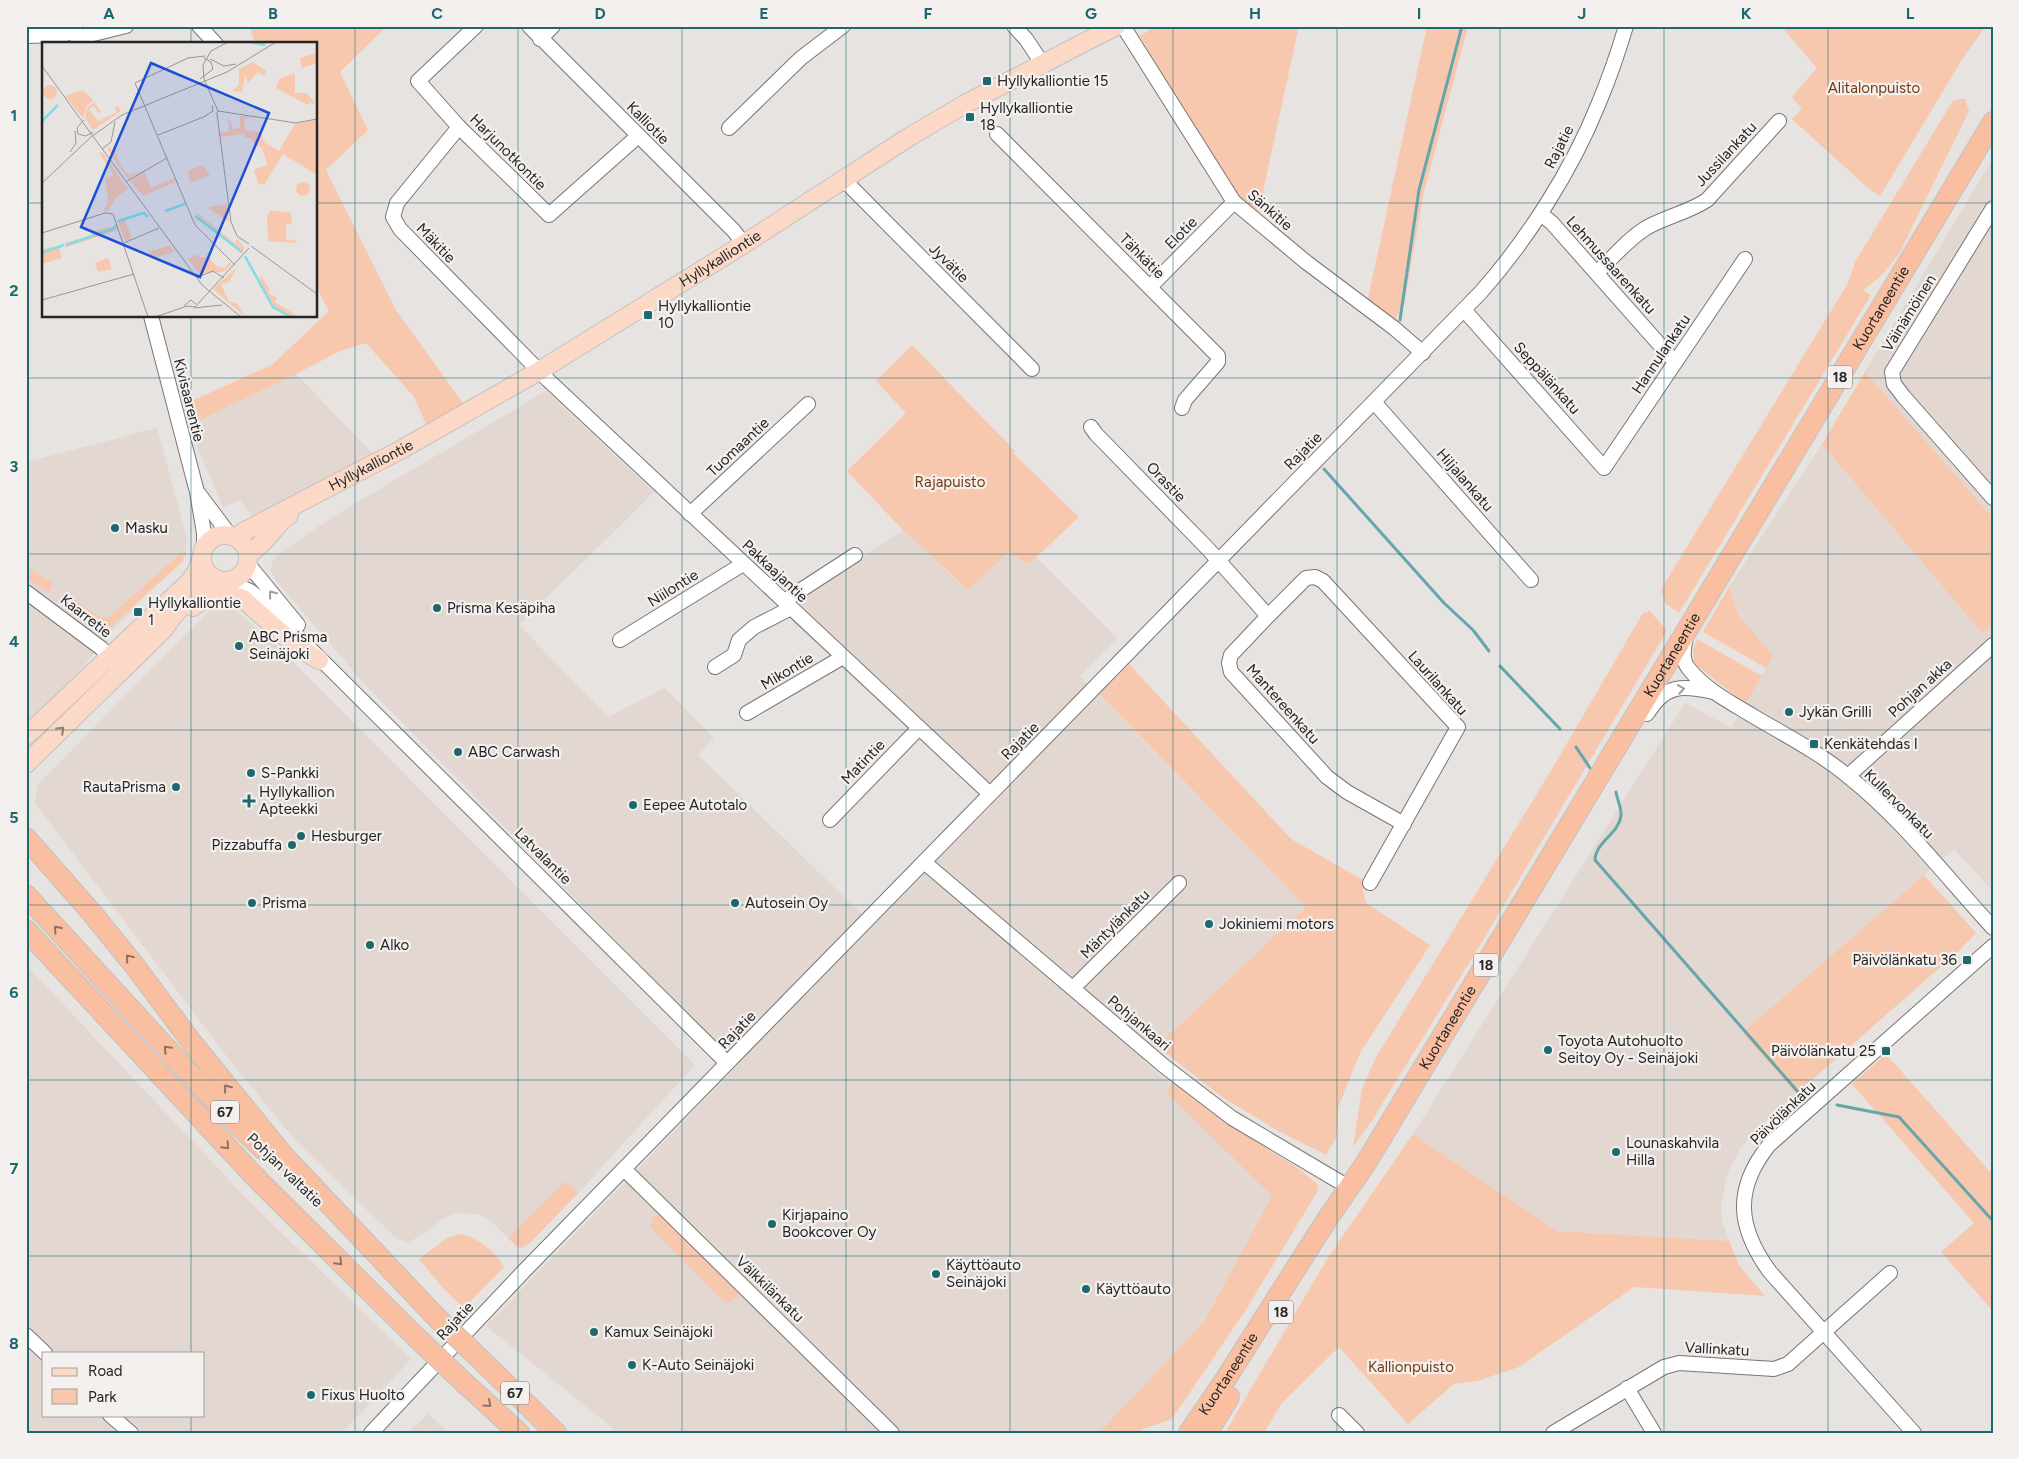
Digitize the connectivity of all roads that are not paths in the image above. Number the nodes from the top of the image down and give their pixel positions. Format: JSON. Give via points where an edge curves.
{"nodes":[{"id":1,"x":126,"y":26,"type":"edge"},
{"id":2,"x":199,"y":26,"type":"edge"},
{"id":3,"x":476,"y":26,"type":"edge"},
{"id":4,"x":529,"y":26,"type":"edge"},
{"id":5,"x":552,"y":26,"type":"edge"},
{"id":6,"x":843,"y":26,"type":"edge"},
{"id":7,"x":1014,"y":26,"type":"edge"},
{"id":8,"x":1116,"y":26,"type":"edge"},
{"id":9,"x":1123,"y":26,"type":"edge"},
{"id":10,"x":1626,"y":26,"type":"edge"},
{"id":11,"x":77,"y":35,"type":"edge"},
{"id":12,"x":26,"y":36,"type":"edge"},
{"id":13,"x":540,"y":39,"type":"junction"},
{"id":14,"x":214,"y":42,"type":"edge"},
{"id":15,"x":1042,"y":64,"type":"junction"},
{"id":16,"x":1779,"y":121,"type":"dead end"},
{"id":17,"x":1993,"y":122,"type":"edge"},
{"id":18,"x":459,"y":127,"type":"junction"},
{"id":19,"x":729,"y":128,"type":"dead end"},
{"id":20,"x":997,"y":134,"type":"dead end"},
{"id":21,"x":638,"y":136,"type":"junction"},
{"id":22,"x":843,"y":179,"type":"junction"},
{"id":23,"x":1234,"y":202,"type":"junction"},
{"id":24,"x":1993,"y":208,"type":"edge"},
{"id":25,"x":1541,"y":214,"type":"junction"},
{"id":26,"x":744,"y":244,"type":"junction"},
{"id":27,"x":1745,"y":259,"type":"dead end"},
{"id":28,"x":1596,"y":273,"type":"junction"},
{"id":29,"x":1150,"y":287,"type":"junction"},
{"id":30,"x":1464,"y":311,"type":"junction"},
{"id":31,"x":152,"y":318,"type":"edge"},
{"id":32,"x":1423,"y":353,"type":"junction"},
{"id":33,"x":1675,"y":362,"type":"junction"},
{"id":34,"x":1032,"y":369,"type":"dead end"},
{"id":35,"x":539,"y":371,"type":"junction"},
{"id":36,"x":1374,"y":402,"type":"junction"},
{"id":37,"x":808,"y":404,"type":"dead end"},
{"id":38,"x":1182,"y":408,"type":"dead end"},
{"id":39,"x":1091,"y":426,"type":"dead end"},
{"id":40,"x":1604,"y":468,"type":"joint"},
{"id":41,"x":322,"y":491,"type":"junction"},
{"id":42,"x":197,"y":492,"type":"junction"},
{"id":43,"x":1993,"y":498,"type":"edge"},
{"id":44,"x":690,"y":514,"type":"junction"},
{"id":45,"x":233,"y":536,"type":"junction"},
{"id":46,"x":203,"y":552,"type":"junction"},
{"id":47,"x":855,"y":555,"type":"dead end"},
{"id":48,"x":248,"y":559,"type":"junction"},
{"id":49,"x":1218,"y":560,"type":"junction"},
{"id":50,"x":743,"y":564,"type":"junction"},
{"id":51,"x":221,"y":580,"type":"junction"},
{"id":52,"x":1531,"y":580,"type":"dead end"},
{"id":53,"x":26,"y":592,"type":"edge"},
{"id":54,"x":787,"y":604,"type":"junction"},
{"id":55,"x":1268,"y":616,"type":"junction"},
{"id":56,"x":163,"y":630,"type":"junction"},
{"id":57,"x":1687,"y":632,"type":"junction"},
{"id":58,"x":620,"y":640,"type":"dead end"},
{"id":59,"x":1993,"y":645,"type":"edge"},
{"id":60,"x":109,"y":656,"type":"junction"},
{"id":61,"x":843,"y":657,"type":"junction"},
{"id":62,"x":320,"y":660,"type":"junction"},
{"id":63,"x":715,"y":667,"type":"dead end"},
{"id":64,"x":123,"y":670,"type":"junction"},
{"id":65,"x":336,"y":672,"type":"junction"},
{"id":66,"x":1714,"y":693,"type":"junction"},
{"id":67,"x":747,"y":713,"type":"dead end"},
{"id":68,"x":920,"y":728,"type":"junction"},
{"id":69,"x":26,"y":736,"type":"edge"},
{"id":70,"x":1620,"y":741,"type":"junction"},
{"id":71,"x":26,"y":764,"type":"edge"},
{"id":72,"x":1848,"y":776,"type":"junction"},
{"id":73,"x":990,"y":794,"type":"junction"},
{"id":74,"x":830,"y":820,"type":"dead end"},
{"id":75,"x":1404,"y":824,"type":"junction"},
{"id":76,"x":26,"y":838,"type":"edge"},
{"id":77,"x":924,"y":862,"type":"junction"},
{"id":78,"x":1179,"y":883,"type":"dead end"},
{"id":79,"x":1370,"y":883,"type":"dead end"},
{"id":80,"x":26,"y":895,"type":"edge"},
{"id":81,"x":1993,"y":928,"type":"edge"},
{"id":82,"x":26,"y":930,"type":"edge"},
{"id":83,"x":26,"y":945,"type":"edge"},
{"id":84,"x":1993,"y":946,"type":"edge"},
{"id":85,"x":1073,"y":988,"type":"junction"},
{"id":86,"x":142,"y":1056,"type":"junction"},
{"id":87,"x":727,"y":1064,"type":"junction"},
{"id":88,"x":624,"y":1170,"type":"junction"},
{"id":89,"x":1350,"y":1188,"type":"junction"},
{"id":90,"x":1890,"y":1273,"type":"dead end"},
{"id":91,"x":437,"y":1318,"type":"junction"},
{"id":92,"x":1824,"y":1331,"type":"junction"},
{"id":93,"x":26,"y":1335,"type":"edge"},
{"id":94,"x":44,"y":1352,"type":"edge"},
{"id":95,"x":1627,"y":1388,"type":"junction"},
{"id":96,"x":1339,"y":1415,"type":"dead end"},
{"id":97,"x":111,"y":1416,"type":"edge"},
{"id":98,"x":1911,"y":1431,"type":"edge"},
{"id":99,"x":131,"y":1433,"type":"edge"},
{"id":100,"x":371,"y":1433,"type":"edge"},
{"id":101,"x":519,"y":1433,"type":"edge"},
{"id":102,"x":556,"y":1433,"type":"edge"},
{"id":103,"x":892,"y":1433,"type":"edge"},
{"id":104,"x":1189,"y":1433,"type":"edge"},
{"id":105,"x":1207,"y":1433,"type":"edge"},
{"id":106,"x":1357,"y":1433,"type":"edge"},
{"id":107,"x":1553,"y":1433,"type":"edge"},
{"id":108,"x":1654,"y":1433,"type":"edge"}],
"edges":[{"from":1,"to":11,"type":"street"},
{"from":2,"to":14,"type":"street"},
{"from":3,"to":18,"type":"street","name":"Harjunotkontie","via":[[418,81]]},
{"from":4,"to":13,"type":"street","name":"Kalliotie"},
{"from":5,"to":13,"type":"street"},
{"from":6,"to":19,"type":"street","via":[[801,58]]},
{"from":7,"to":15,"type":"street"},
{"from":8,"to":15,"type":"main road","name":"Hyllykalliontie"},
{"from":9,"to":23,"type":"street","name":"Sänkitie"},
{"from":10,"to":25,"type":"street","name":"Rajatie","via":[[1598,107]]},
{"from":11,"to":12,"type":"street"},
{"from":13,"to":21,"type":"street","name":"Kalliotie"},
{"from":15,"to":22,"type":"main road","name":"Hyllykalliontie","via":[[965,104]]},
{"from":16,"to":28,"type":"street","name":"Jussilankatu","via":[[1707,200],[1692,210],[1648,227]]},
{"from":17,"to":57,"type":"highway","name":"Kuortaneentie","number":"18"},
{"from":18,"to":21,"type":"street","name":"Harjunotkontie","via":[[549,215]]},
{"from":18,"to":35,"type":"street","name":"Mäkitie","via":[[397,202],[393,217],[400,229]]},
{"from":20,"to":29,"type":"street","name":"Tähkätie"},
{"from":21,"to":26,"type":"street","name":"Kalliotie"},
{"from":22,"to":26,"type":"main road","name":"Hyllykalliontie"},
{"from":22,"to":34,"type":"street","name":"Jyvätie"},
{"from":23,"to":29,"type":"street","name":"Elotie"},
{"from":23,"to":32,"type":"street","name":"Sänkitie"},
{"from":24,"to":43,"type":"street","name":"Väinämöinen","via":[[1892,372],[1894,384],[1904,397]]},
{"from":25,"to":28,"type":"street","name":"Lehmussaarenkatu"},
{"from":25,"to":30,"type":"street","name":"Rajatie","via":[[1500,270]]},
{"from":26,"to":35,"type":"main road","name":"Hyllykalliontie"},
{"from":27,"to":33,"type":"street","name":"Hannulankatu"},
{"from":28,"to":33,"type":"street","name":"Lehmussaarenkatu"},
{"from":29,"to":38,"type":"street","name":"Tähkätie","via":[[1218,356],[1218,362],[1184,400]]},
{"from":30,"to":32,"type":"street","name":"Rajatie"},
{"from":30,"to":40,"type":"street","name":"Seppälänkatu"},
{"from":31,"to":42,"type":"street","name":"Kivisaarentie"},
{"from":32,"to":36,"type":"street","name":"Rajatie"},
{"from":33,"to":40,"type":"street","name":"Hannulankatu"},
{"from":35,"to":41,"type":"main road","name":"Hyllykalliontie"},
{"from":35,"to":44,"type":"street","name":"Pakkaajantie"},
{"from":36,"to":49,"type":"street","name":"Rajatie"},
{"from":36,"to":52,"type":"street","name":"Hiljalankatu"},
{"from":37,"to":44,"type":"street","name":"Tuomaantie"},
{"from":39,"to":49,"type":"street","name":"Orastie"},
{"from":41,"to":45,"type":"main road","name":"Hyllykalliontie"},
{"from":41,"to":48,"type":"main road","name":"Hyllykalliontie","via":[[282,520]]},
{"from":42,"to":45,"type":"street","name":"Kivisaarentie"},
{"from":42,"to":46,"type":"street","name":"Kivisaarentie","via":[[204,533]]},
{"from":44,"to":50,"type":"street","name":"Pakkaajantie"},
{"from":45,"to":46,"type":"main road","via":[[214,537]]},
{"from":45,"to":48,"type":"main road","via":[[246,548]]},
{"from":46,"to":51,"type":"main road","via":[[205,570]]},
{"from":46,"to":60,"type":"main road","via":[[197,571],[189,582]]},
{"from":47,"to":54,"type":"street"},
{"from":48,"to":51,"type":"main road","via":[[240,576]]},
{"from":65,"to":48,"type":"street","name":"Latvalantie","one_way":true,"via":[[326,655],[288,614]]},
{"from":49,"to":55,"type":"street"},
{"from":49,"to":73,"type":"street","name":"Rajatie"},
{"from":50,"to":54,"type":"street","name":"Pakkaajantie"},
{"from":50,"to":58,"type":"street","name":"Niilontie"},
{"from":51,"to":56,"type":"main road","via":[[208,584],[172,617]]},
{"from":51,"to":62,"type":"street","name":"Latvalantie","via":[[259,598]]},
{"from":53,"to":60,"type":"street","name":"Kaarretie"},
{"from":54,"to":61,"type":"street","name":"Pakkaajantie"},
{"from":54,"to":63,"type":"street","via":[[739,640],[734,655]]},
{"from":55,"to":75,"type":"street","name":"Mantereenkatu","via":[[1231,655],[1228,663],[1231,672],[1327,777]]},
{"from":55,"to":75,"type":"street","name":"Laurilankatu","via":[[1306,578],[1315,577],[1458,727]]},
{"from":56,"to":62,"type":"main road","via":[[205,598],[233,595],[242,599],[296,646]]},
{"from":56,"to":64,"type":"main road"},
{"from":57,"to":66,"type":"street","name":"Kullervonkatu","via":[[1684,659],[1687,668]]},
{"from":57,"to":70,"type":"highway","name":"Kuortaneentie","number":"18"},
{"from":59,"to":72,"type":"street","name":"Pohjan akka"},
{"from":60,"to":64,"type":"street","name":"Kaarretie"},
{"from":60,"to":69,"type":"main road"},
{"from":61,"to":67,"type":"street","name":"Mikontie"},
{"from":61,"to":68,"type":"street","name":"Pakkaajantie"},
{"from":62,"to":65,"type":"street","name":"Latvalantie"},
{"from":71,"to":64,"type":"main road","one_way":true},
{"from":65,"to":87,"type":"street","name":"Latvalantie"},
{"from":70,"to":66,"type":"street","name":"Kullervonkatu","one_way":true,"via":[[1637,729],[1656,701],[1666,693],[1691,687]]},
{"from":66,"to":72,"type":"street","name":"Kullervonkatu","via":[[1787,735]]},
{"from":68,"to":73,"type":"street","name":"Pakkaajantie"},
{"from":68,"to":74,"type":"street","name":"Matintie"},
{"from":70,"to":89,"type":"highway","name":"Kuortaneentie","number":"18"},
{"from":72,"to":81,"type":"street","name":"Kullervonkatu","via":[[1876,799]]},
{"from":73,"to":77,"type":"street","name":"Rajatie"},
{"from":75,"to":79,"type":"street","name":"Laurilankatu"},
{"from":91,"to":76,"type":"highway","one_way":true,"via":[[283,1155],[92,913]]},
{"from":77,"to":85,"type":"street","name":"Pohjankaari"},
{"from":77,"to":87,"type":"street","name":"Rajatie"},
{"from":78,"to":85,"type":"street","name":"Mäntylänkatu"},
{"from":91,"to":80,"type":"highway","name":"Pohjan valtatie","number":"67","one_way":true,"via":[[224,1111]]},
{"from":82,"to":86,"type":"highway","name":"Pohjan valtatie","number":"67"},
{"from":83,"to":86,"type":"highway","via":[[80,1002]]},
{"from":84,"to":92,"type":"street","name":"Päivölänkatu","via":[[1787,1128],[1769,1145],[1750,1173],[1744,1209],[1758,1255]]},
{"from":85,"to":89,"type":"street","name":"Pohjankaari","via":[[1164,1066],[1232,1118]]},
{"from":86,"to":101,"type":"highway","name":"Pohjan valtatie","number":"67","one_way":true,"bridge":true,"via":[[258,1180],[416,1338]]},
{"from":87,"to":88,"type":"street","name":"Rajatie"},
{"from":88,"to":100,"type":"street","name":"Rajatie"},
{"from":88,"to":103,"type":"street","name":"Välkkilänkatu"},
{"from":89,"to":104,"type":"highway","name":"Kuortaneentie","number":"18"},
{"from":89,"to":105,"type":"highway","name":"Kuortaneentie","number":"18","via":[[1334,1226]]},
{"from":90,"to":92,"type":"street","name":"Vallinkatu"},
{"from":91,"to":102,"type":"highway","name":"Pohjan valtatie","number":"67","bridge":true},
{"from":92,"to":95,"type":"street","name":"Vallinkatu","via":[[1788,1364],[1774,1369],[1679,1363],[1664,1367]]},
{"from":92,"to":98,"type":"street","name":"Päivölänkatu"},
{"from":93,"to":94,"type":"street"},
{"from":95,"to":107,"type":"street","name":"Vallinkatu"},
{"from":95,"to":108,"type":"street"},
{"from":96,"to":106,"type":"street"},
{"from":97,"to":99,"type":"street"}]}
